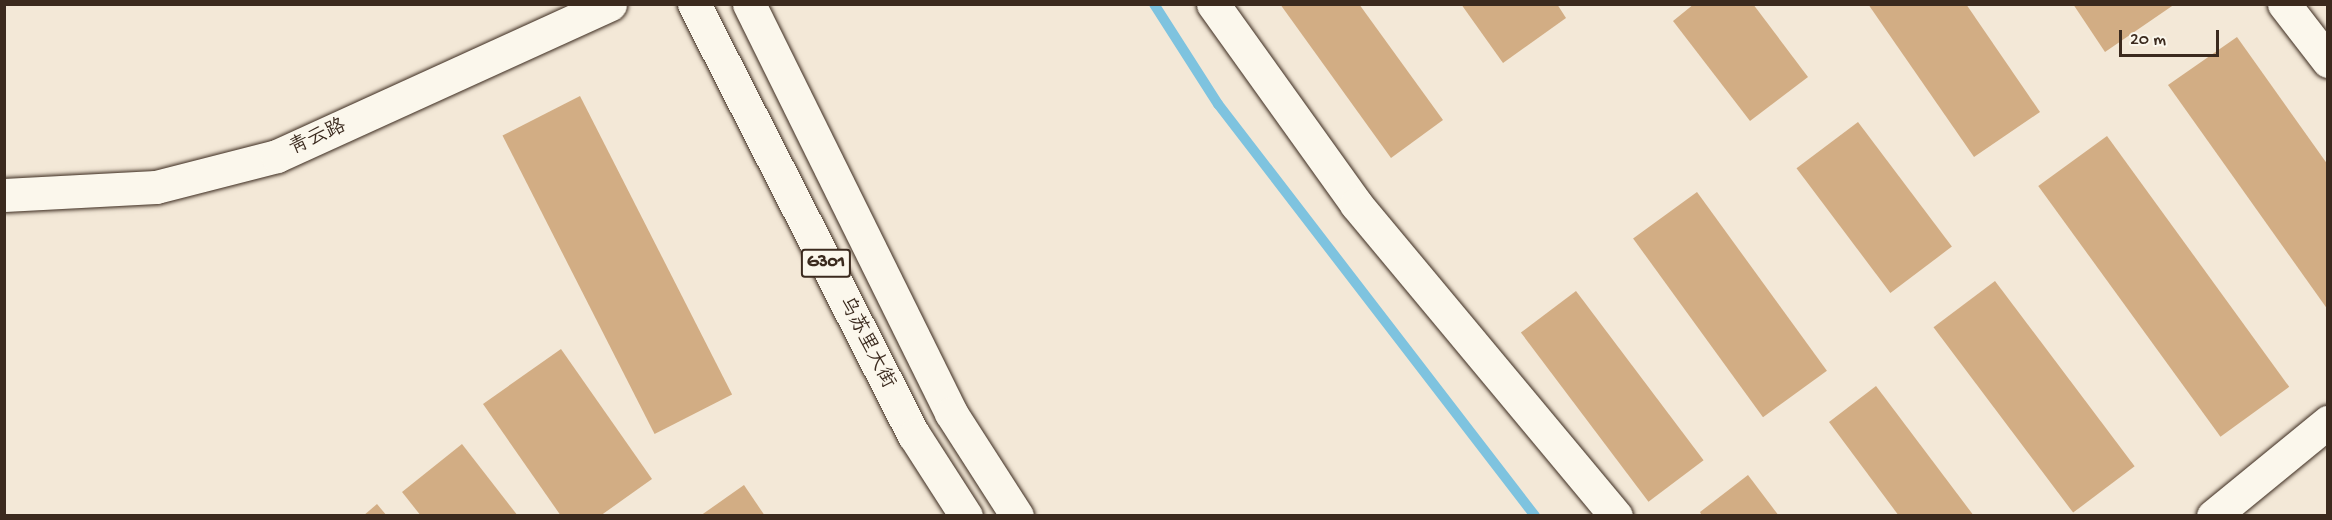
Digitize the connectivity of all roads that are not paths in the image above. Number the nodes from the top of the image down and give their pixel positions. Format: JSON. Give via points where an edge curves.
{"nodes":[{"id":1,"x":610,"y":4,"type":"edge"},
{"id":2,"x":694,"y":4,"type":"edge"},
{"id":3,"x":749,"y":4,"type":"edge"},
{"id":4,"x":1213,"y":4,"type":"edge"},
{"id":5,"x":2284,"y":4,"type":"edge"},
{"id":6,"x":2328,"y":61,"type":"edge"},
{"id":7,"x":4,"y":195,"type":"edge"},
{"id":8,"x":2328,"y":422,"type":"edge"},
{"id":9,"x":966,"y":516,"type":"edge"},
{"id":10,"x":1017,"y":516,"type":"edge"},
{"id":11,"x":1616,"y":516,"type":"edge"},
{"id":12,"x":2213,"y":516,"type":"edge"}],
"edges":[{"from":1,"to":7,"type":"main road","name":"青云路","via":[[277,156],[156,187]]},
{"from":2,"to":9,"type":"main road","name":"乌苏里大街","number":"G301","via":[[914,435]]},
{"from":3,"to":10,"type":"main road","number":"G301","via":[[951,413]]},
{"from":4,"to":11,"type":"main road","via":[[1356,204]]},
{"from":5,"to":6,"type":"main road"},
{"from":8,"to":12,"type":"main road"}]}
